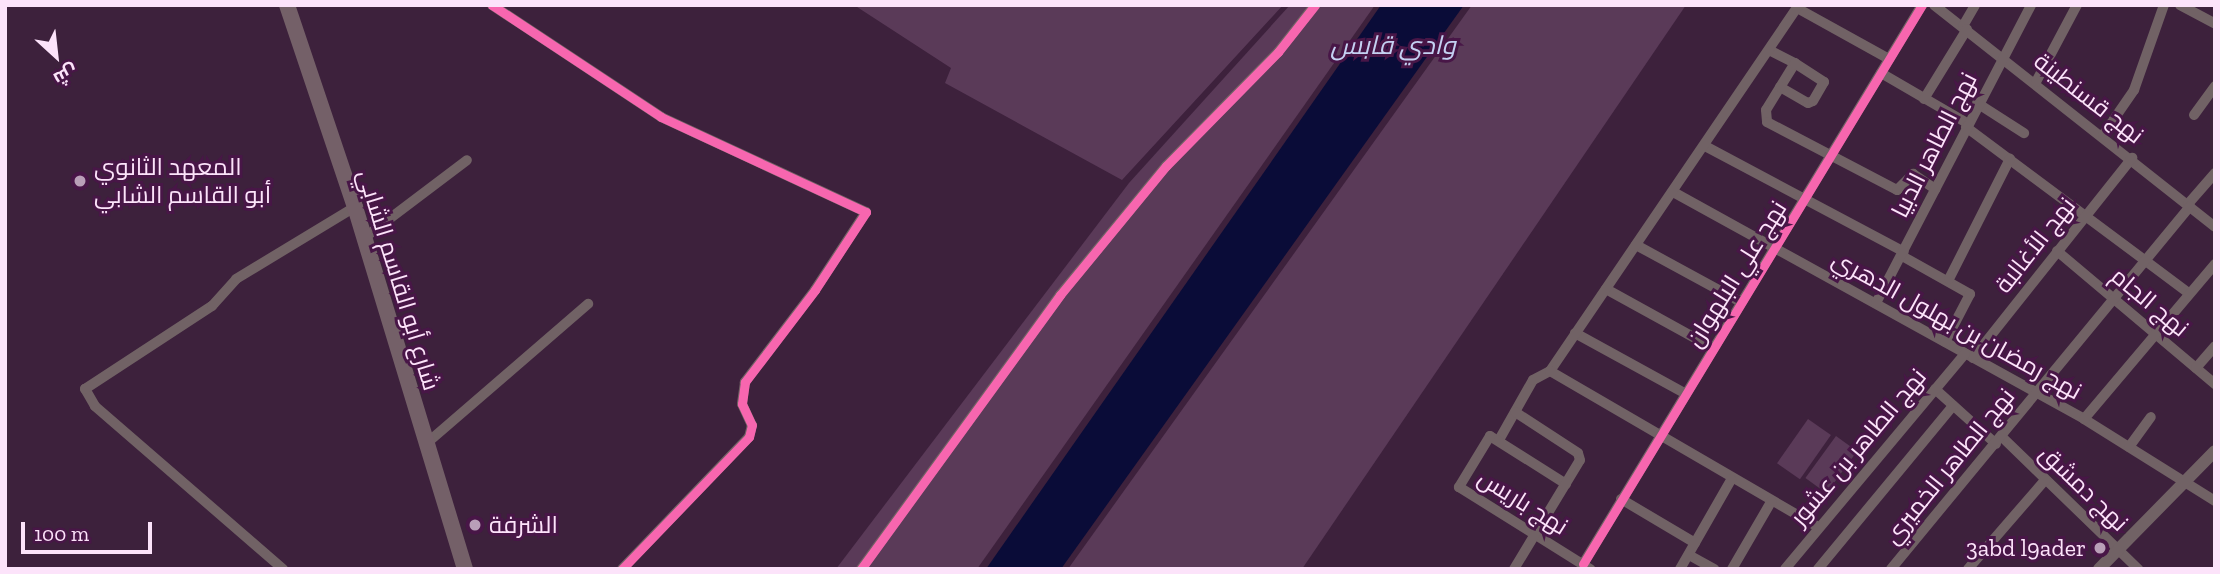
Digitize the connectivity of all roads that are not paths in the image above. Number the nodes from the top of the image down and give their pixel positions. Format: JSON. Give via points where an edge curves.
{"nodes":[{"id":1,"x":287,"y":5,"type":"edge"},
{"id":2,"x":492,"y":5,"type":"edge"},
{"id":3,"x":1315,"y":5,"type":"edge"},
{"id":4,"x":1922,"y":5,"type":"edge"},
{"id":5,"x":1934,"y":5,"type":"edge"},
{"id":6,"x":1975,"y":5,"type":"edge"},
{"id":7,"x":2031,"y":5,"type":"edge"},
{"id":8,"x":2077,"y":5,"type":"edge"},
{"id":9,"x":2164,"y":5,"type":"edge"},
{"id":10,"x":2180,"y":5,"type":"edge"},
{"id":11,"x":1798,"y":7,"type":"edge"},
{"id":12,"x":2215,"y":24,"type":"edge"},
{"id":13,"x":1965,"y":27,"type":"junction"},
{"id":14,"x":1769,"y":50,"type":"junction"},
{"id":15,"x":2003,"y":56,"type":"junction"},
{"id":16,"x":1889,"y":59,"type":"junction"},
{"id":17,"x":1795,"y":63,"type":"junction"},
{"id":18,"x":1881,"y":73,"type":"junction"},
{"id":19,"x":2036,"y":82,"type":"junction"},
{"id":20,"x":2215,"y":86,"type":"edge"},
{"id":21,"x":1780,"y":87,"type":"junction"},
{"id":22,"x":1924,"y":99,"type":"junction"},
{"id":23,"x":1977,"y":103,"type":"junction"},
{"id":24,"x":2194,"y":115,"type":"dead end"},
{"id":25,"x":1967,"y":125,"type":"junction"},
{"id":26,"x":2024,"y":133,"type":"dead end"},
{"id":27,"x":2103,"y":135,"type":"junction"},
{"id":28,"x":1705,"y":146,"type":"junction"},
{"id":29,"x":1830,"y":155,"type":"junction"},
{"id":30,"x":2010,"y":159,"type":"junction"},
{"id":31,"x":2132,"y":159,"type":"junction"},
{"id":32,"x":467,"y":160,"type":"dead end"},
{"id":33,"x":2215,"y":173,"type":"edge"},
{"id":34,"x":1935,"y":189,"type":"junction"},
{"id":35,"x":1675,"y":193,"type":"junction"},
{"id":36,"x":1805,"y":200,"type":"junction"},
{"id":37,"x":2189,"y":205,"type":"junction"},
{"id":38,"x":355,"y":207,"type":"junction"},
{"id":39,"x":2085,"y":215,"type":"junction"},
{"id":40,"x":2215,"y":227,"type":"edge"},
{"id":41,"x":364,"y":239,"type":"junction"},
{"id":42,"x":1636,"y":245,"type":"junction"},
{"id":43,"x":1775,"y":247,"type":"junction"},
{"id":44,"x":2057,"y":251,"type":"junction"},
{"id":45,"x":1903,"y":254,"type":"junction"},
{"id":46,"x":2146,"y":260,"type":"junction"},
{"id":47,"x":2215,"y":264,"type":"edge"},
{"id":48,"x":1949,"y":279,"type":"junction"},
{"id":49,"x":1606,"y":289,"type":"junction"},
{"id":50,"x":2189,"y":293,"type":"junction"},
{"id":51,"x":2114,"y":299,"type":"junction"},
{"id":52,"x":1741,"y":302,"type":"junction"},
{"id":53,"x":1876,"y":303,"type":"junction"},
{"id":54,"x":588,"y":304,"type":"dead end"},
{"id":55,"x":1575,"y":333,"type":"junction"},
{"id":56,"x":2155,"y":333,"type":"junction"},
{"id":57,"x":1945,"y":342,"type":"junction"},
{"id":58,"x":2215,"y":346,"type":"edge"},
{"id":59,"x":1713,"y":348,"type":"junction"},
{"id":60,"x":1969,"y":356,"type":"junction"},
{"id":61,"x":2196,"y":368,"type":"junction"},
{"id":62,"x":1550,"y":371,"type":"junction"},
{"id":63,"x":2215,"y":384,"type":"edge"},
{"id":64,"x":1935,"y":389,"type":"junction"},
{"id":65,"x":1684,"y":393,"type":"junction"},
{"id":66,"x":2036,"y":393,"type":"junction"},
{"id":67,"x":1953,"y":406,"type":"junction"},
{"id":68,"x":1515,"y":412,"type":"junction"},
{"id":69,"x":2151,"y":417,"type":"dead end"},
{"id":70,"x":2084,"y":419,"type":"junction"},
{"id":71,"x":1659,"y":436,"type":"junction"},
{"id":72,"x":1499,"y":440,"type":"junction"},
{"id":73,"x":1999,"y":440,"type":"junction"},
{"id":74,"x":426,"y":443,"type":"junction"},
{"id":75,"x":2129,"y":447,"type":"junction"},
{"id":76,"x":2215,"y":451,"type":"edge"},
{"id":77,"x":1731,"y":480,"type":"junction"},
{"id":78,"x":2045,"y":481,"type":"junction"},
{"id":79,"x":1566,"y":484,"type":"junction"},
{"id":80,"x":2183,"y":484,"type":"junction"},
{"id":81,"x":1621,"y":499,"type":"junction"},
{"id":82,"x":1772,"y":502,"type":"junction"},
{"id":83,"x":2215,"y":502,"type":"edge"},
{"id":84,"x":1816,"y":527,"type":"junction"},
{"id":85,"x":1535,"y":534,"type":"junction"},
{"id":86,"x":1695,"y":543,"type":"junction"},
{"id":87,"x":2116,"y":550,"type":"junction"},
{"id":88,"x":1689,"y":555,"type":"junction"},
{"id":89,"x":1586,"y":566,"type":"edge"},
{"id":90,"x":283,"y":569,"type":"edge"},
{"id":91,"x":465,"y":569,"type":"edge"},
{"id":92,"x":622,"y":569,"type":"edge"},
{"id":93,"x":861,"y":569,"type":"edge"},
{"id":94,"x":1514,"y":569,"type":"edge"},
{"id":95,"x":1680,"y":569,"type":"edge"},
{"id":96,"x":1714,"y":569,"type":"edge"},
{"id":97,"x":1732,"y":569,"type":"edge"},
{"id":98,"x":1785,"y":569,"type":"edge"},
{"id":99,"x":1818,"y":569,"type":"edge"},
{"id":100,"x":1891,"y":569,"type":"edge"},
{"id":101,"x":1968,"y":569,"type":"edge"},
{"id":102,"x":2098,"y":569,"type":"edge"},
{"id":103,"x":2138,"y":569,"type":"edge"}],
"edges":[{"from":1,"to":38,"type":"main road","name":"شارع أبو القاسم الشابي"},
{"from":2,"to":92,"type":"street","via":[[661,117],[866,212],[815,290],[745,382],[742,404],[752,425],[750,437]]},
{"from":3,"to":93,"type":"street","via":[[1278,52],[1166,166],[1060,295]]},
{"from":4,"to":16,"type":"street","name":"نهج علي البلهوان"},
{"from":5,"to":13,"type":"street","name":"نهج قسنطينة"},
{"from":6,"to":13,"type":"street"},
{"from":7,"to":15,"type":"street","name":"نهج الطاهر الدبيا"},
{"from":8,"to":19,"type":"street"},
{"from":9,"to":27,"type":"street","via":[[2134,90]]},
{"from":10,"to":12,"type":"street"},
{"from":11,"to":14,"type":"street"},
{"from":11,"to":16,"type":"street"},
{"from":13,"to":15,"type":"street","name":"نهج قسنطينة"},
{"from":13,"to":22,"type":"street"},
{"from":14,"to":17,"type":"street"},
{"from":14,"to":28,"type":"street"},
{"from":15,"to":19,"type":"street","name":"نهج قسنطينة"},
{"from":15,"to":23,"type":"street","name":"نهج الطاهر الدبيا"},
{"from":16,"to":18,"type":"street","name":"نهج علي البلهوان"},
{"from":17,"to":21,"type":"street"},
{"from":17,"to":21,"type":"street","via":[[1824,82],[1813,101]]},
{"from":18,"to":22,"type":"street"},
{"from":18,"to":29,"type":"street","name":"نهج علي البلهوان"},
{"from":19,"to":27,"type":"street","name":"نهج قسنطينة"},
{"from":20,"to":24,"type":"street"},
{"from":21,"to":29,"type":"street","via":[[1765,120]]},
{"from":22,"to":25,"type":"street"},
{"from":23,"to":25,"type":"street","name":"نهج الطاهر الدبيا"},
{"from":23,"to":26,"type":"street"},
{"from":25,"to":30,"type":"street"},
{"from":25,"to":34,"type":"street","name":"نهج الطاهر الدبيا"},
{"from":27,"to":31,"type":"street","name":"نهج قسنطينة"},
{"from":28,"to":35,"type":"street"},
{"from":28,"to":36,"type":"street"},
{"from":29,"to":34,"type":"street","via":[[1897,190],[1913,174]]},
{"from":29,"to":36,"type":"street","name":"نهج علي البلهوان"},
{"from":30,"to":39,"type":"street"},
{"from":30,"to":48,"type":"street"},
{"from":31,"to":37,"type":"street","name":"نهج قسنطينة"},
{"from":31,"to":39,"type":"street","name":"نهج الأغالبة"},
{"from":32,"to":41,"type":"street"},
{"from":33,"to":37,"type":"street","name":"نهج الطاهر الخميري"},
{"from":34,"to":45,"type":"street","name":"نهج الطاهر الدبيا"},
{"from":35,"to":42,"type":"street"},
{"from":35,"to":43,"type":"street","name":"نهج رمضان بن بهلول الدهري"},
{"from":36,"to":43,"type":"street","name":"نهج علي البلهوان"},
{"from":36,"to":45,"type":"street"},
{"from":37,"to":40,"type":"street","name":"نهج قسنطينة"},
{"from":37,"to":46,"type":"street","name":"نهج الطاهر الخميري"},
{"from":38,"to":41,"type":"main road","name":"شارع أبو القاسم الشابي"},
{"from":38,"to":90,"type":"street","via":[[236,279],[212,306],[85,389],[95,406]]},
{"from":39,"to":44,"type":"street","name":"نهج الأغالبة"},
{"from":39,"to":46,"type":"street"},
{"from":41,"to":74,"type":"main road","name":"شارع أبو القاسم الشابي"},
{"from":42,"to":49,"type":"street"},
{"from":42,"to":52,"type":"street"},
{"from":43,"to":52,"type":"street","name":"نهج علي البلهوان"},
{"from":43,"to":53,"type":"street","name":"نهج رمضان بن بهلول الدهري"},
{"from":44,"to":51,"type":"street","name":"نهج الجام"},
{"from":44,"to":60,"type":"street","name":"نهج الأغالبة"},
{"from":45,"to":48,"type":"street"},
{"from":45,"to":53,"type":"street","name":"نهج الطاهر الدبيا"},
{"from":46,"to":50,"type":"street"},
{"from":46,"to":51,"type":"street","name":"نهج الطاهر الخميري"},
{"from":47,"to":50,"type":"street"},
{"from":48,"to":57,"type":"street","via":[[1970,296]]},
{"from":49,"to":55,"type":"street"},
{"from":49,"to":59,"type":"street"},
{"from":50,"to":56,"type":"street"},
{"from":51,"to":56,"type":"street","name":"نهج الجام"},
{"from":51,"to":66,"type":"street","name":"نهج الطاهر الخميري"},
{"from":52,"to":59,"type":"street","name":"نهج علي البلهوان"},
{"from":53,"to":57,"type":"street","name":"نهج رمضان بن بهلول الدهري"},
{"from":54,"to":74,"type":"street"},
{"from":55,"to":62,"type":"street"},
{"from":55,"to":65,"type":"street"},
{"from":56,"to":61,"type":"street","name":"نهج الجام"},
{"from":56,"to":70,"type":"street"},
{"from":57,"to":60,"type":"street","name":"نهج رمضان بن بهلول الدهري"},
{"from":58,"to":61,"type":"street"},
{"from":59,"to":65,"type":"street","name":"نهج علي البلهوان"},
{"from":60,"to":64,"type":"street","name":"نهج الطاهر بن عشور"},
{"from":60,"to":66,"type":"street","name":"نهج رمضان بن بهلول الدهري"},
{"from":61,"to":63,"type":"street","name":"نهج الجام"},
{"from":62,"to":68,"type":"street","via":[[1537,375]]},
{"from":62,"to":71,"type":"street"},
{"from":64,"to":67,"type":"street","name":"نهج دمشق"},
{"from":64,"to":84,"type":"street","name":"نهج الطاهر بن عشور"},
{"from":65,"to":71,"type":"street","name":"نهج علي البلهوان"},
{"from":66,"to":70,"type":"street","name":"نهج رمضان بن بهلول الدهري"},
{"from":66,"to":73,"type":"street","name":"نهج الطاهر الخميري"},
{"from":67,"to":73,"type":"street","name":"نهج دمشق"},
{"from":67,"to":99,"type":"street"},
{"from":68,"to":72,"type":"street"},
{"from":68,"to":79,"type":"street","via":[[1578,453],[1580,462]]},
{"from":69,"to":75,"type":"street"},
{"from":70,"to":75,"type":"street","name":"نهج رمضان بن بهلول الدهري"},
{"from":71,"to":77,"type":"street"},
{"from":71,"to":81,"type":"street","name":"نهج علي البلهوان"},
{"from":72,"to":79,"type":"street"},
{"from":72,"to":85,"type":"street","name":"نهج باريس","via":[[1486,438],[1459,487]]},
{"from":73,"to":78,"type":"street","name":"نهج دمشق"},
{"from":73,"to":100,"type":"street","name":"نهج الطاهر الخميري"},
{"from":74,"to":91,"type":"main road","name":"شارع أبو القاسم الشابي"},
{"from":75,"to":80,"type":"street","name":"نهج رمضان بن بهلول الدهري"},
{"from":76,"to":80,"type":"street"},
{"from":77,"to":82,"type":"street"},
{"from":77,"to":86,"type":"street"},
{"from":78,"to":87,"type":"street","name":"نهج دمشق"},
{"from":78,"to":101,"type":"street"},
{"from":79,"to":85,"type":"street"},
{"from":80,"to":83,"type":"street","name":"نهج رمضان بن بهلول الدهري"},
{"from":80,"to":87,"type":"street"},
{"from":81,"to":86,"type":"street"},
{"from":81,"to":89,"type":"street","name":"نهج علي البلهوان"},
{"from":82,"to":84,"type":"street"},
{"from":82,"to":97,"type":"street"},
{"from":84,"to":98,"type":"street","name":"نهج الطاهر بن عشور"},
{"from":85,"to":89,"type":"street","name":"نهج باريس"},
{"from":85,"to":94,"type":"street"},
{"from":86,"to":88,"type":"street"},
{"from":87,"to":102,"type":"street"},
{"from":87,"to":103,"type":"street","name":"نهج دمشق"},
{"from":88,"to":95,"type":"street"},
{"from":88,"to":96,"type":"street"}]}
